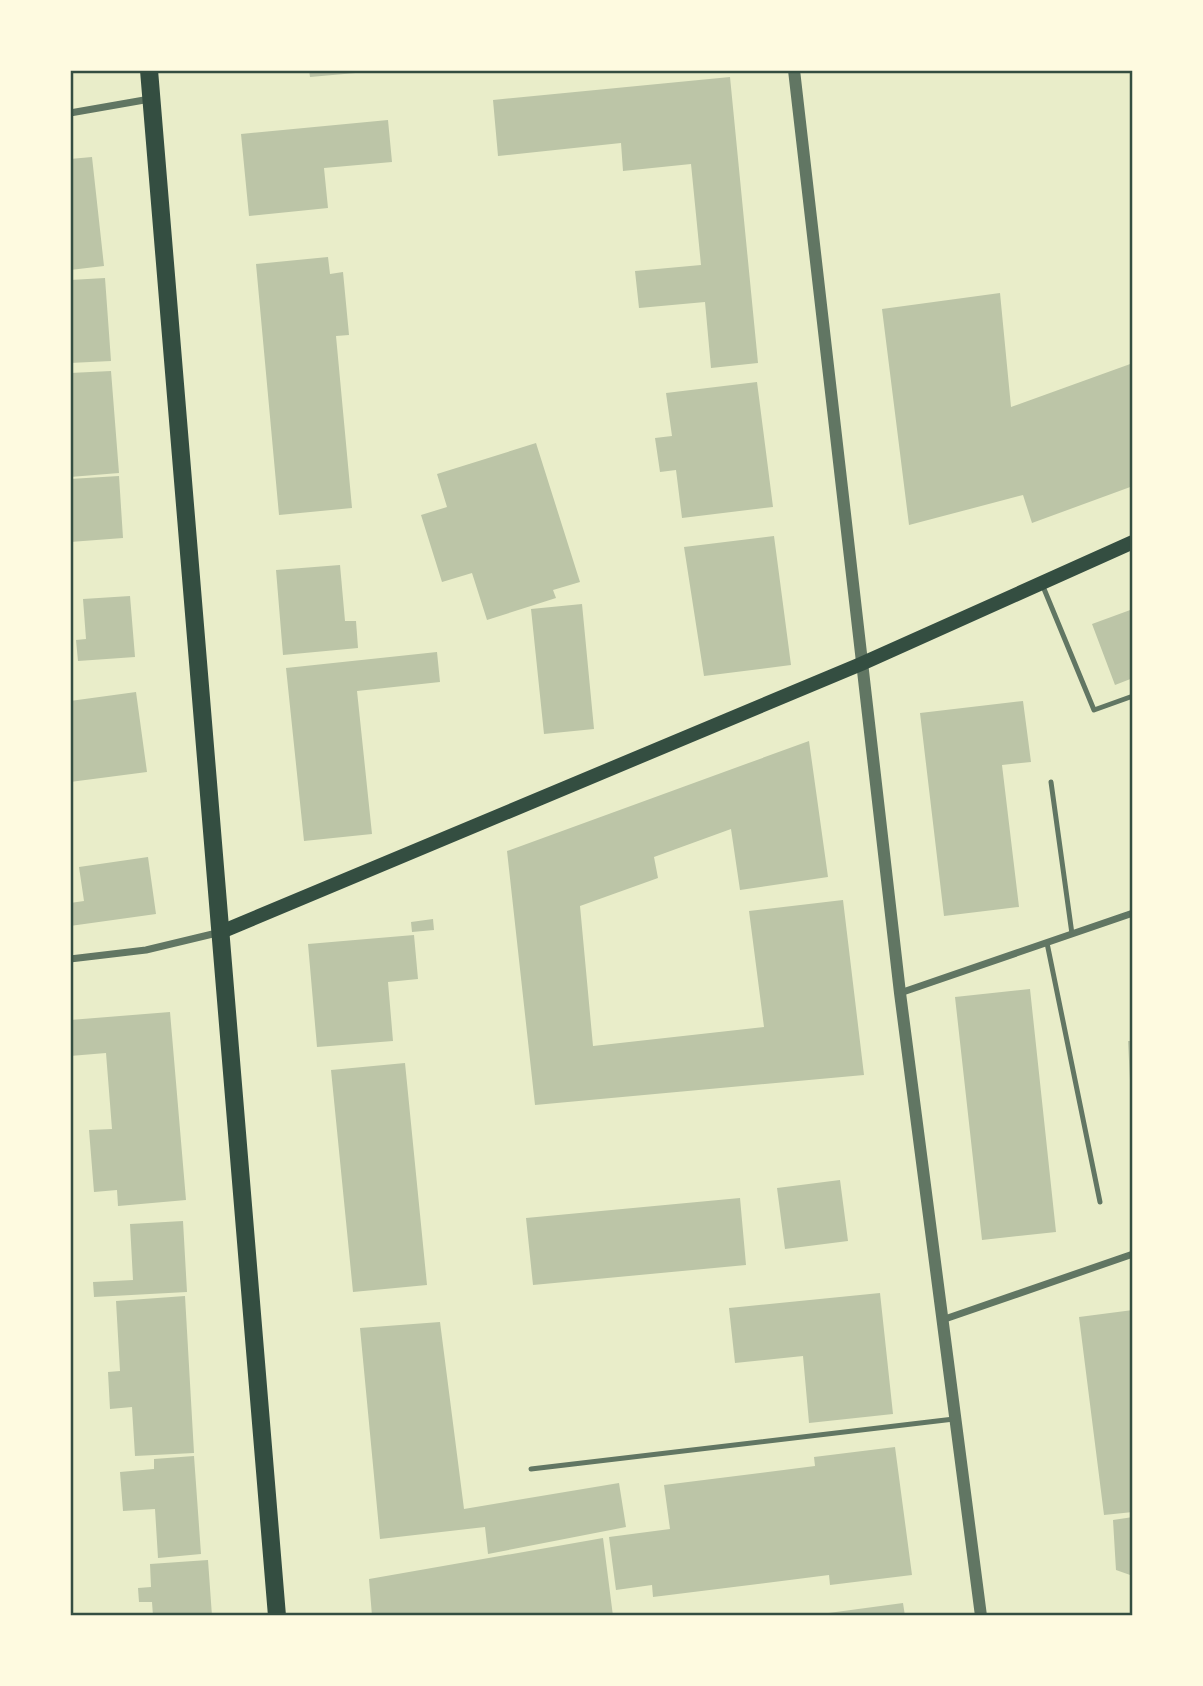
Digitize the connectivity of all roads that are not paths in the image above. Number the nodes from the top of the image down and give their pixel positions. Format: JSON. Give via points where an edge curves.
{"nodes":[{"id":1,"x":149,"y":70,"type":"edge"},
{"id":2,"x":794,"y":70,"type":"edge"},
{"id":3,"x":151,"y":99,"type":"junction"},
{"id":4,"x":70,"y":113,"type":"edge"},
{"id":5,"x":1133,"y":542,"type":"edge"},
{"id":6,"x":1042,"y":584,"type":"junction"},
{"id":7,"x":861,"y":664,"type":"junction"},
{"id":8,"x":1133,"y":696,"type":"edge"},
{"id":9,"x":1051,"y":782,"type":"dead end"},
{"id":10,"x":1133,"y":913,"type":"edge"},
{"id":11,"x":221,"y":932,"type":"junction"},
{"id":12,"x":1072,"y":934,"type":"junction"},
{"id":13,"x":1047,"y":943,"type":"junction"},
{"id":14,"x":70,"y":959,"type":"edge"},
{"id":15,"x":900,"y":993,"type":"junction"},
{"id":16,"x":1100,"y":1202,"type":"dead end"},
{"id":17,"x":1133,"y":1254,"type":"edge"},
{"id":18,"x":941,"y":1321,"type":"junction"},
{"id":19,"x":954,"y":1419,"type":"junction"},
{"id":20,"x":531,"y":1469,"type":"dead end"},
{"id":21,"x":277,"y":1616,"type":"edge"},
{"id":22,"x":981,"y":1616,"type":"edge"}],
"edges":[{"from":1,"to":3,"type":"main road"},
{"from":2,"to":7,"type":"street"},
{"from":3,"to":4,"type":"street"},
{"from":3,"to":11,"type":"main road"},
{"from":5,"to":6,"type":"main road"},
{"from":6,"to":7,"type":"main road"},
{"from":6,"to":8,"type":"lane","via":[[1094,710]]},
{"from":7,"to":11,"type":"main road"},
{"from":7,"to":15,"type":"street"},
{"from":9,"to":12,"type":"lane"},
{"from":10,"to":12,"type":"street"},
{"from":11,"to":14,"type":"street","via":[[146,950]]},
{"from":11,"to":21,"type":"main road"},
{"from":12,"to":13,"type":"street"},
{"from":13,"to":15,"type":"street"},
{"from":13,"to":16,"type":"lane"},
{"from":15,"to":18,"type":"street"},
{"from":17,"to":18,"type":"street"},
{"from":18,"to":19,"type":"street"},
{"from":19,"to":20,"type":"lane"},
{"from":19,"to":22,"type":"street"}]}
